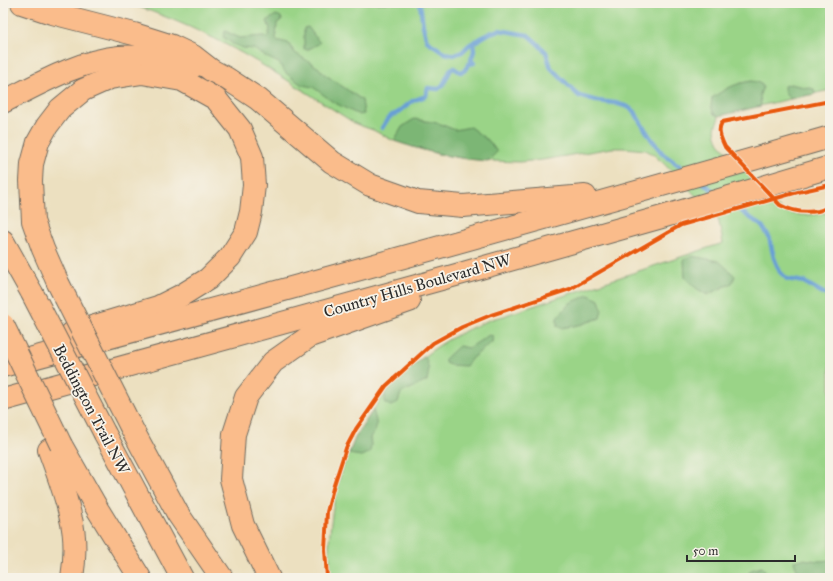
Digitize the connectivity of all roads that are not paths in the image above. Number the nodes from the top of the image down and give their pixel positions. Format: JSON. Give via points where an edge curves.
{"nodes":[{"id":1,"x":22,"y":3,"type":"edge"},
{"id":2,"x":211,"y":70,"type":"junction"},
{"id":3,"x":3,"y":102,"type":"edge"},
{"id":4,"x":830,"y":137,"type":"edge"},
{"id":5,"x":830,"y":167,"type":"edge"},
{"id":6,"x":638,"y":192,"type":"junction"},
{"id":7,"x":3,"y":240,"type":"edge"},
{"id":8,"x":456,"y":275,"type":"junction"},
{"id":9,"x":6,"y":347,"type":"edge"},
{"id":10,"x":53,"y":386,"type":"junction"},
{"id":11,"x":3,"y":400,"type":"edge"},
{"id":12,"x":3,"y":415,"type":"edge"},
{"id":13,"x":55,"y":447,"type":"junction"},
{"id":14,"x":179,"y":575,"type":"edge"},
{"id":15,"x":72,"y":578,"type":"edge"},
{"id":16,"x":140,"y":578,"type":"edge"},
{"id":17,"x":222,"y":578,"type":"edge"},
{"id":18,"x":269,"y":578,"type":"edge"}],
"edges":[{"from":1,"to":2,"type":"main road","via":[[172,46],[193,56]]},
{"from":2,"to":3,"type":"main road","via":[[148,57],[119,57],[79,67]]},
{"from":2,"to":6,"type":"main road","via":[[258,99],[332,162],[370,185],[418,202],[463,206]]},
{"from":4,"to":6,"type":"main road","name":"Country Hills Boulevard NW"},
{"from":5,"to":8,"type":"main road","name":"Country Hills Boulevard NW"},
{"from":6,"to":9,"type":"main road","name":"Country Hills Boulevard NW","via":[[150,327]]},
{"from":7,"to":14,"type":"main road","name":"Beddington Trail NW","bridge":true},
{"from":8,"to":10,"type":"main road","name":"Country Hills Boulevard NW"},
{"from":8,"to":18,"type":"main road","via":[[435,292],[310,336],[273,362],[246,396],[234,434],[231,479],[243,524]]},
{"from":9,"to":13,"type":"main road","bridge":true},
{"from":9,"to":17,"type":"main road","bridge":true,"via":[[158,307],[208,279],[230,257],[246,232],[251,212],[254,185],[252,158],[240,129],[216,99],[182,80],[142,73],[110,78],[83,90],[60,109],[38,142],[32,164],[31,181],[33,221],[58,284],[131,427],[178,514]]},
{"from":10,"to":11,"type":"main road","name":"Country Hills Boulevard NW"},
{"from":10,"to":12,"type":"main road","via":[[14,411]]},
{"from":13,"to":15,"type":"main road","via":[[72,519],[75,544]]},
{"from":13,"to":16,"type":"main road"}]}
